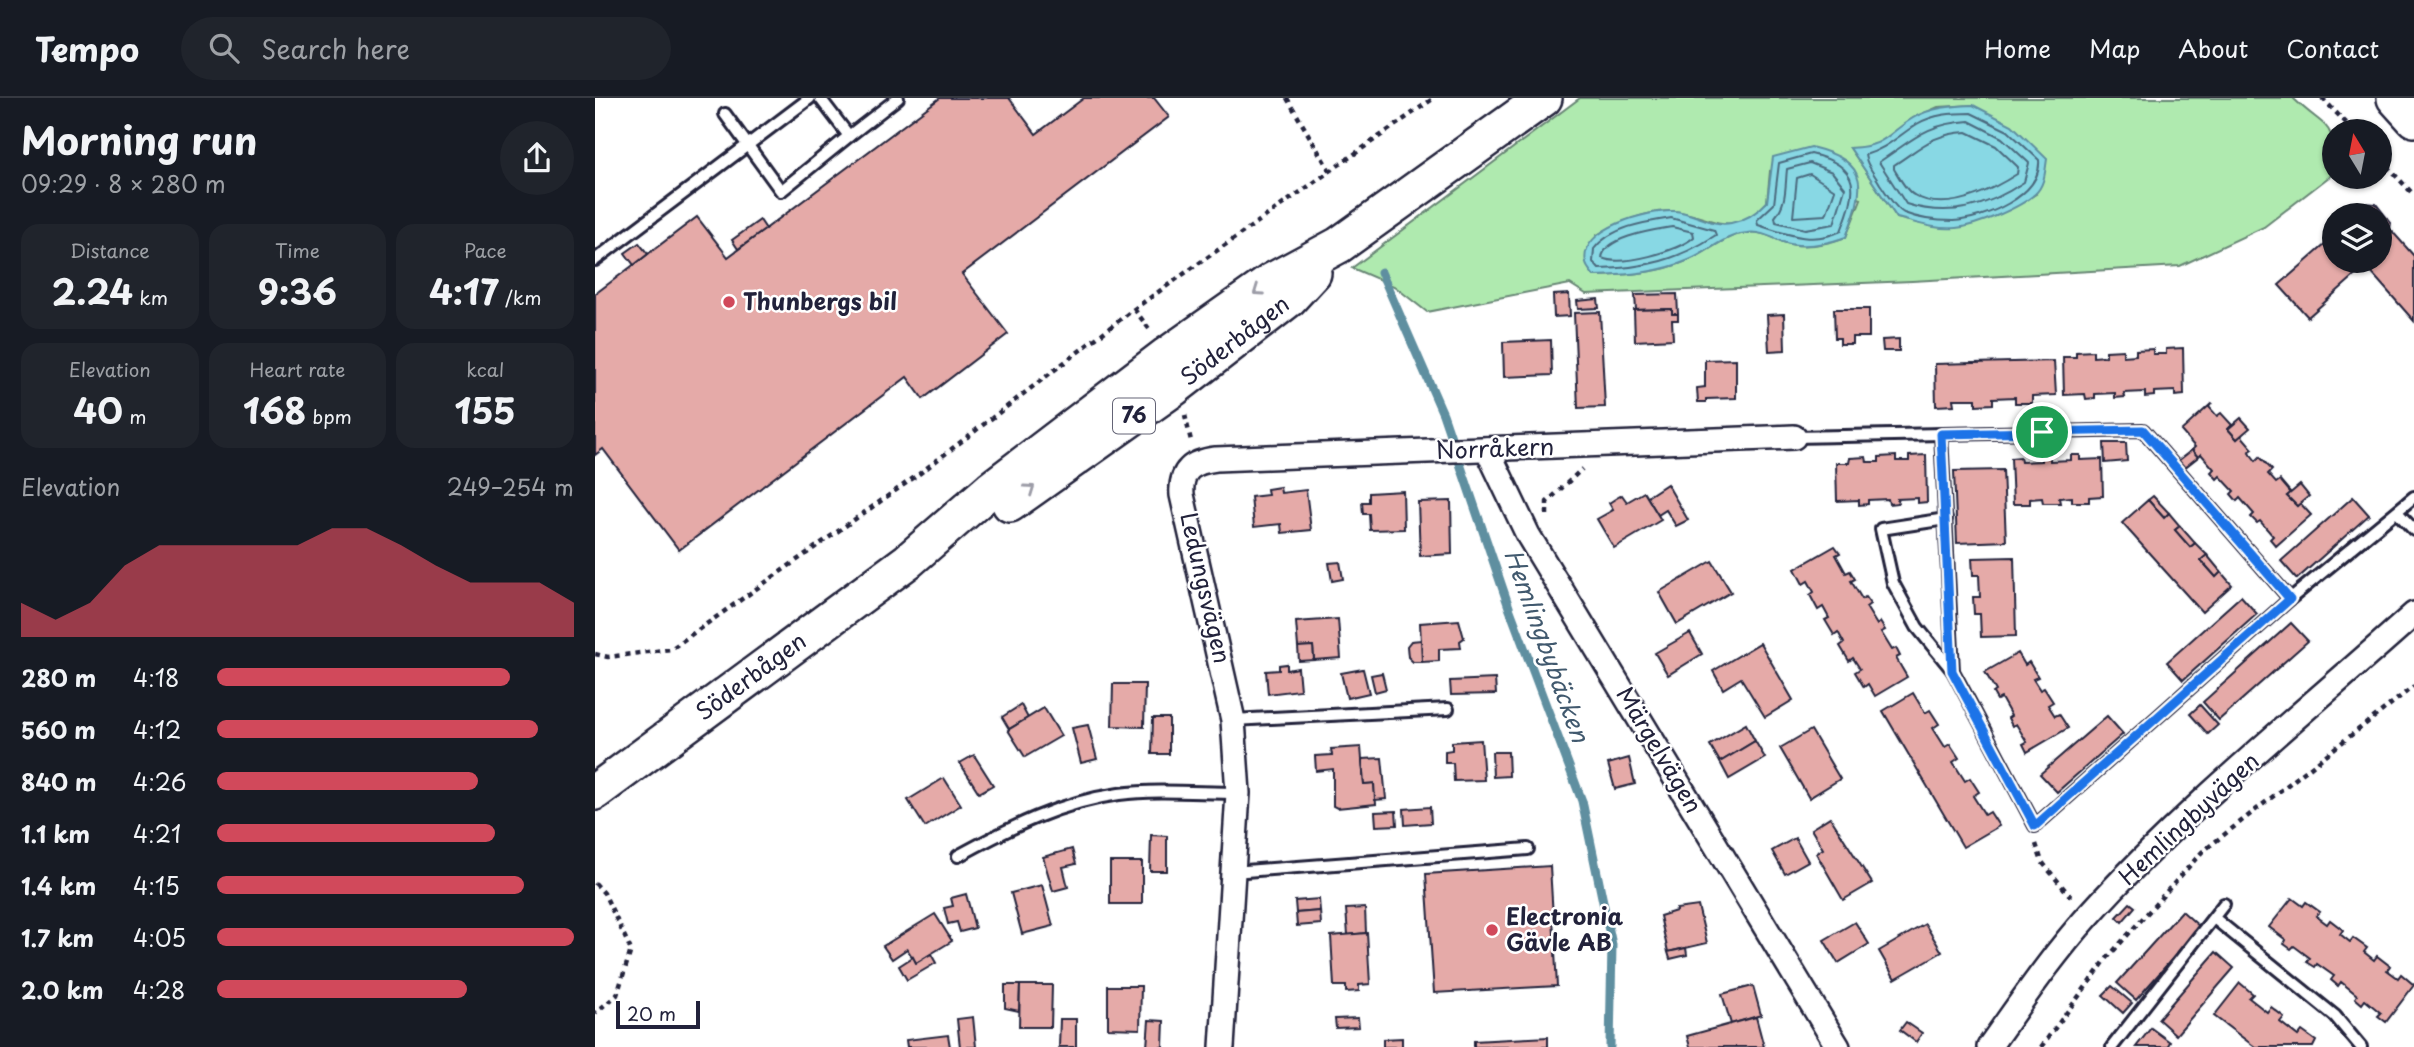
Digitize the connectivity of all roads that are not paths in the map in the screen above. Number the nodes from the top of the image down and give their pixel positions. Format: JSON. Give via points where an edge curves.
{"nodes":[{"id":1,"x":810,"y":98,"type":"edge"},
{"id":2,"x":820,"y":98,"type":"edge"},
{"id":3,"x":898,"y":98,"type":"edge"},
{"id":4,"x":1544,"y":98,"type":"edge"},
{"id":5,"x":725,"y":114,"type":"dead end"},
{"id":6,"x":849,"y":136,"type":"junction"},
{"id":7,"x":747,"y":145,"type":"junction"},
{"id":8,"x":595,"y":260,"type":"edge"},
{"id":9,"x":1941,"y":434,"type":"junction"},
{"id":10,"x":1794,"y":437,"type":"joint"},
{"id":11,"x":1487,"y":449,"type":"junction"},
{"id":12,"x":1197,"y":462,"type":"joint"},
{"id":13,"x":2414,"y":497,"type":"edge"},
{"id":14,"x":2397,"y":512,"type":"junction"},
{"id":15,"x":1946,"y":519,"type":"junction"},
{"id":16,"x":2414,"y":530,"type":"edge"},
{"id":17,"x":2290,"y":599,"type":"junction"},
{"id":18,"x":2414,"y":614,"type":"edge"},
{"id":19,"x":1952,"y":671,"type":"junction"},
{"id":20,"x":1448,"y":709,"type":"dead end"},
{"id":21,"x":1233,"y":720,"type":"junction"},
{"id":22,"x":595,"y":792,"type":"edge"},
{"id":23,"x":1238,"y":793,"type":"junction"},
{"id":24,"x":1528,"y":849,"type":"dead end"},
{"id":25,"x":958,"y":856,"type":"dead end"},
{"id":26,"x":1233,"y":872,"type":"junction"},
{"id":27,"x":2224,"y":904,"type":"dead end"},
{"id":28,"x":2214,"y":918,"type":"junction"},
{"id":29,"x":1222,"y":1047,"type":"edge"},
{"id":30,"x":1838,"y":1047,"type":"edge"},
{"id":31,"x":1989,"y":1047,"type":"edge"},
{"id":32,"x":2112,"y":1047,"type":"edge"},
{"id":33,"x":2361,"y":1047,"type":"edge"}],
"edges":[{"from":1,"to":7,"type":"lane"},
{"from":2,"to":6,"type":"lane"},
{"from":3,"to":6,"type":"lane"},
{"from":4,"to":22,"type":"main road","name":"Söderbågen","number":"76","via":[[1339,245],[1272,281],[1167,355],[991,489],[908,561]]},
{"from":5,"to":7,"type":"lane"},
{"from":6,"to":7,"type":"lane","via":[[781,191]]},
{"from":7,"to":8,"type":"lane"},
{"from":9,"to":10,"type":"lane"},
{"from":9,"to":15,"type":"lane"},
{"from":9,"to":17,"type":"lane","via":[[2143,430]]},
{"from":10,"to":11,"type":"street","name":"Norråkern"},
{"from":11,"to":12,"type":"street","name":"Norråkern"},
{"from":11,"to":30,"type":"street","name":"Märgelvägen","via":[[1528,535]]},
{"from":12,"to":21,"type":"street","name":"Ledungsvägen","via":[[1184,476],[1182,495]]},
{"from":13,"to":14,"type":"lane"},
{"from":14,"to":16,"type":"lane"},
{"from":14,"to":17,"type":"lane"},
{"from":15,"to":19,"type":"lane"},
{"from":15,"to":19,"type":"lane","via":[[1881,529],[1893,583],[1917,627]]},
{"from":17,"to":19,"type":"lane","via":[[2035,826]]},
{"from":18,"to":31,"type":"street","name":"Hemlingbyvägen","via":[[2161,842],[2088,916]]},
{"from":20,"to":21,"type":"lane"},
{"from":21,"to":23,"type":"street","name":"Ledungsvägen"},
{"from":23,"to":25,"type":"lane","via":[[1100,797],[1022,821]]},
{"from":23,"to":26,"type":"street","name":"Ledungsvägen"},
{"from":24,"to":26,"type":"lane"},
{"from":26,"to":29,"type":"street","name":"Ledungsvägen"},
{"from":27,"to":28,"type":"lane"},
{"from":28,"to":32,"type":"lane"},
{"from":28,"to":33,"type":"lane","via":[[2335,1016]]}]}
